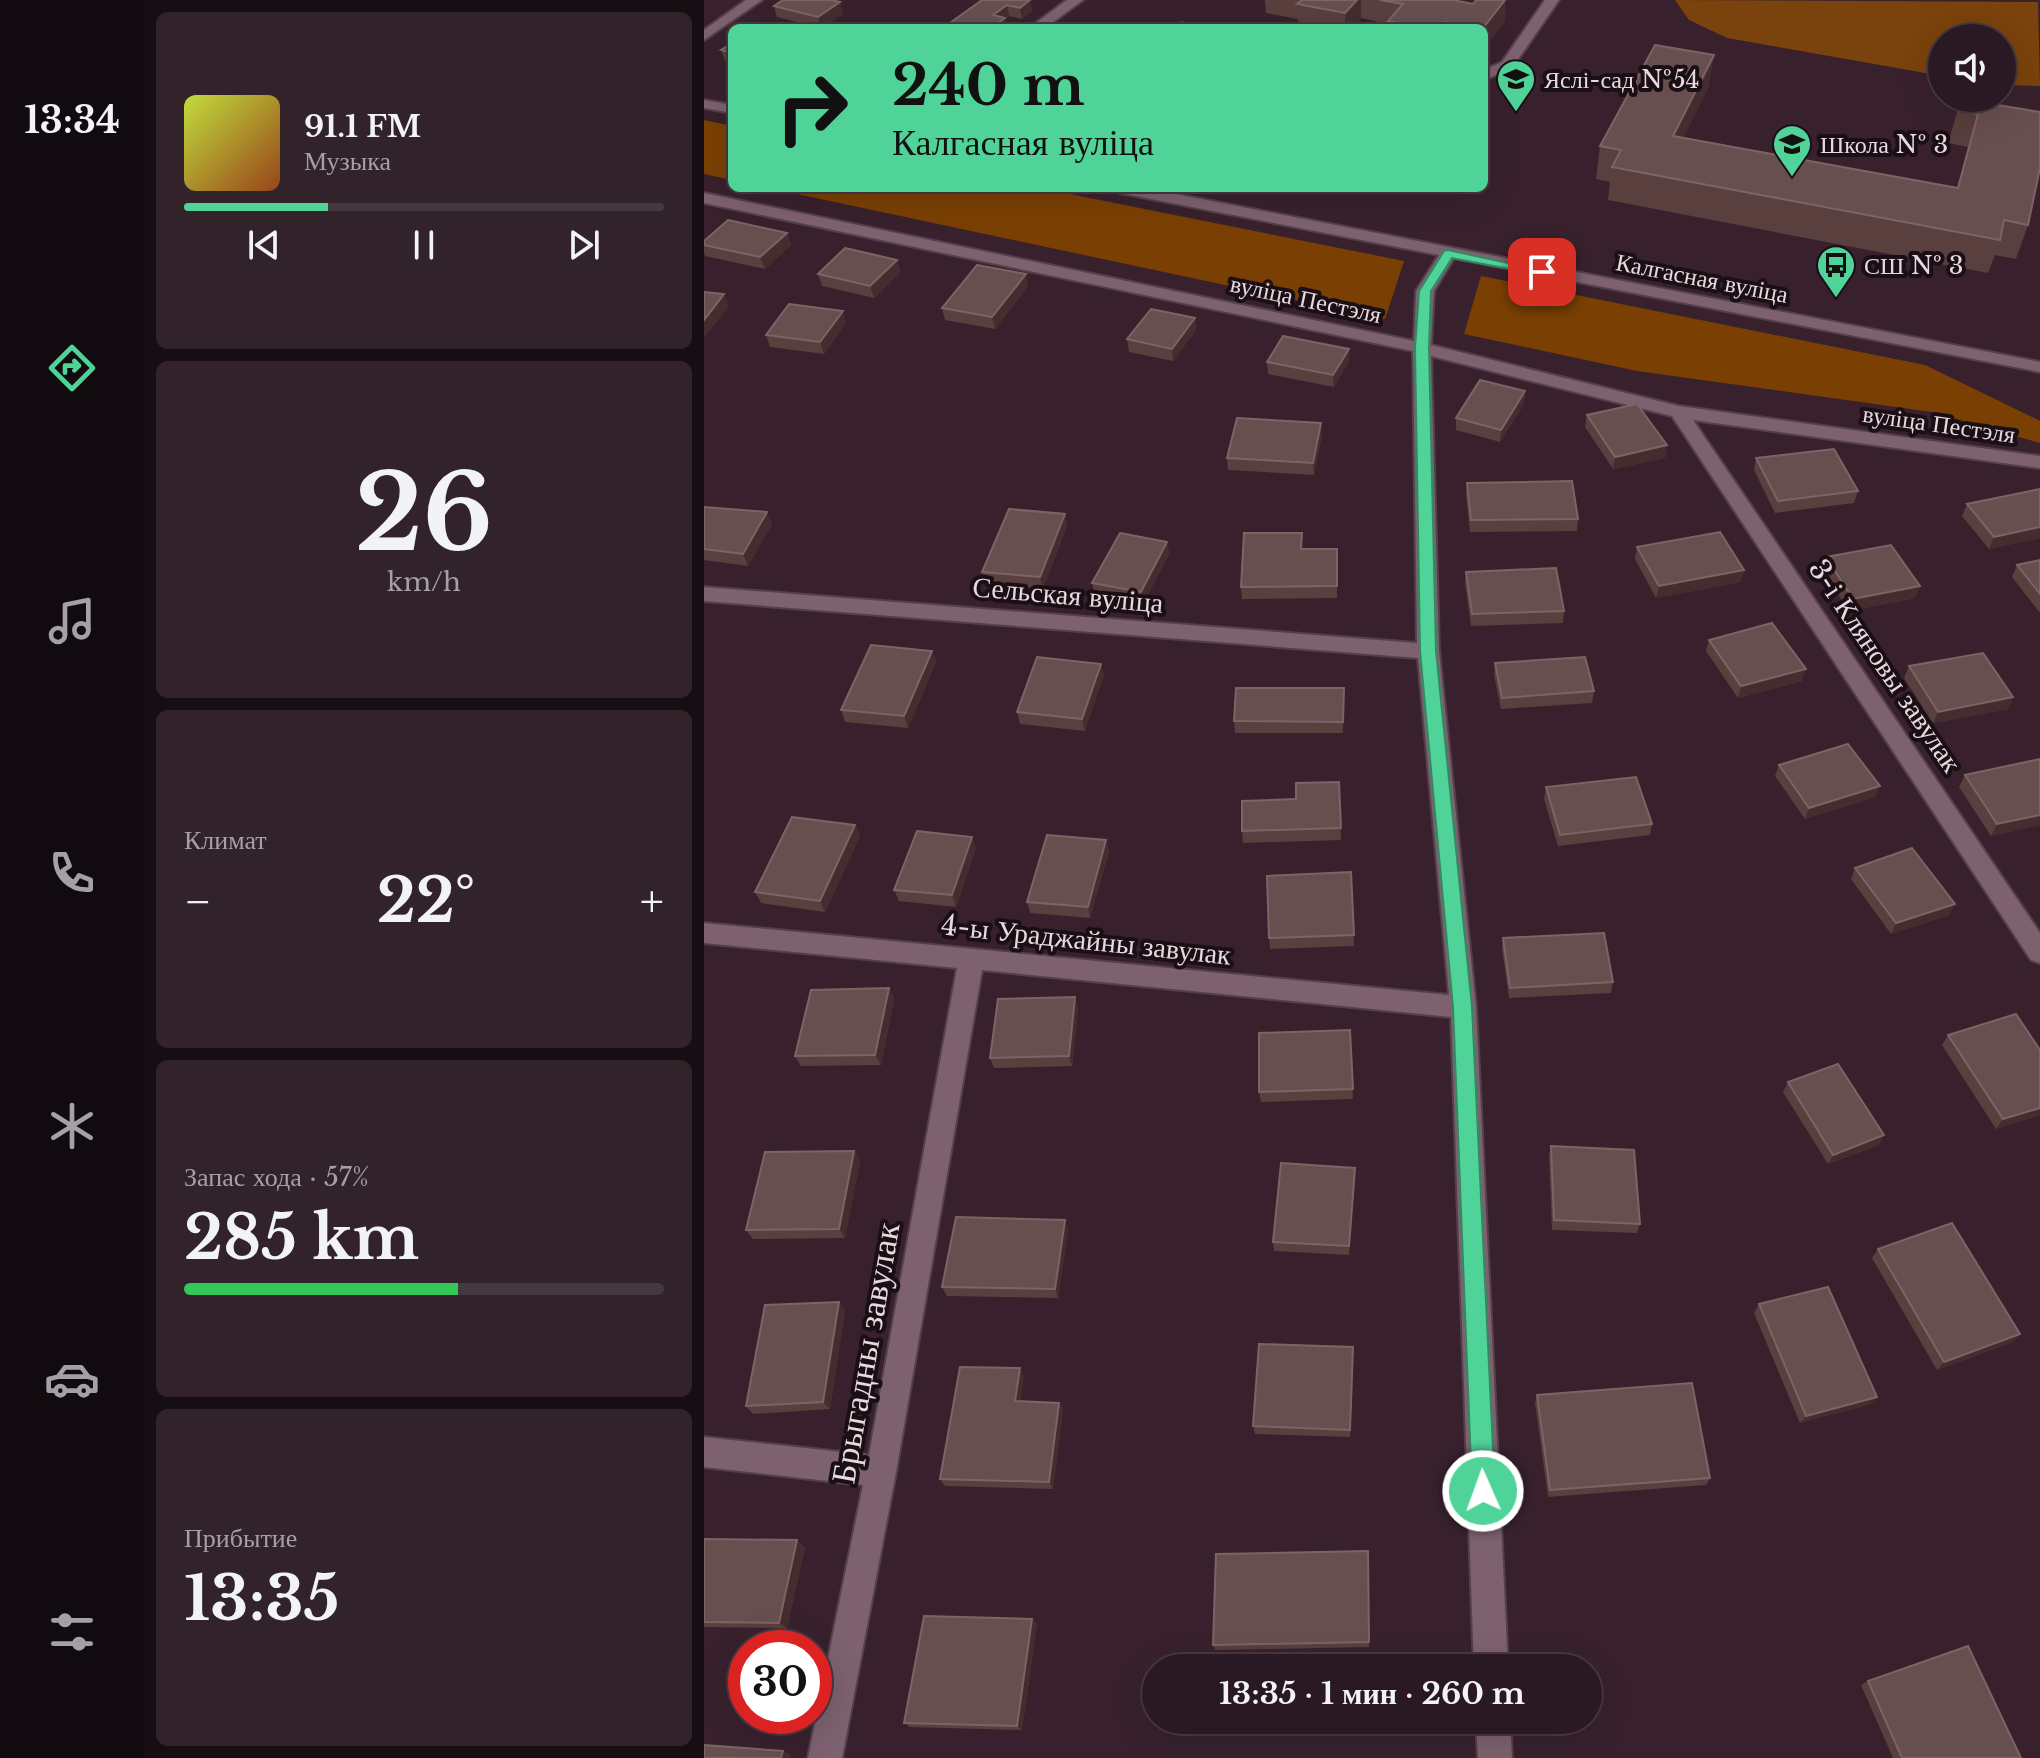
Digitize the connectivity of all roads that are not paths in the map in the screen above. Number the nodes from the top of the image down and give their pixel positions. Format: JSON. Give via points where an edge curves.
{"nodes":[{"id":1,"x":755,"y":0,"type":"edge"},
{"id":2,"x":1076,"y":0,"type":"edge"},
{"id":3,"x":1552,"y":0,"type":"edge"},
{"id":4,"x":1042,"y":24,"type":"edge"},
{"id":5,"x":704,"y":36,"type":"edge"},
{"id":6,"x":1488,"y":76,"type":"edge"},
{"id":7,"x":704,"y":104,"type":"edge"},
{"id":8,"x":728,"y":108,"type":"edge"},
{"id":9,"x":1140,"y":192,"type":"edge"},
{"id":10,"x":704,"y":198,"type":"edge"},
{"id":11,"x":1448,"y":254,"type":"junction"},
{"id":12,"x":1422,"y":348,"type":"junction"},
{"id":13,"x":2040,"y":367,"type":"edge"},
{"id":14,"x":1679,"y":412,"type":"junction"},
{"id":15,"x":2040,"y":462,"type":"edge"},
{"id":16,"x":704,"y":594,"type":"edge"},
{"id":17,"x":1428,"y":651,"type":"junction"},
{"id":18,"x":704,"y":933,"type":"edge"},
{"id":19,"x":2040,"y":953,"type":"edge"},
{"id":20,"x":971,"y":959,"type":"junction"},
{"id":21,"x":1463,"y":1007,"type":"junction"},
{"id":22,"x":704,"y":1452,"type":"edge"},
{"id":23,"x":881,"y":1472,"type":"junction"},
{"id":24,"x":1490,"y":1654,"type":"edge"},
{"id":25,"x":1494,"y":1734,"type":"edge"},
{"id":26,"x":825,"y":1758,"type":"edge"},
{"id":27,"x":1495,"y":1758,"type":"edge"}],
"edges":[{"from":1,"to":5,"type":"street"},
{"from":2,"to":4,"type":"street"},
{"from":3,"to":6,"type":"street","via":[[1507,65]]},
{"from":7,"to":8,"type":"street"},
{"from":9,"to":11,"type":"street","name":"Калгасная вуліца"},
{"from":10,"to":12,"type":"street","name":"вуліца Пестэля"},
{"from":11,"to":12,"type":"street","via":[[1425,291]]},
{"from":11,"to":13,"type":"street","name":"Калгасная вуліца"},
{"from":12,"to":14,"type":"street","name":"вуліца Пестэля"},
{"from":12,"to":17,"type":"street"},
{"from":14,"to":15,"type":"street","name":"вуліца Пестэля"},
{"from":14,"to":19,"type":"street","name":"3-і Кляновы завулак"},
{"from":16,"to":17,"type":"street","name":"Сельская вуліца"},
{"from":17,"to":21,"type":"street"},
{"from":18,"to":20,"type":"street","name":"4-ы Ураджайны завулак"},
{"from":20,"to":21,"type":"street","name":"4-ы Ураджайны завулак"},
{"from":20,"to":23,"type":"street","name":"Брыгадны завулак"},
{"from":21,"to":24,"type":"street"},
{"from":22,"to":23,"type":"street"},
{"from":23,"to":26,"type":"street","name":"Брыгадны завулак"},
{"from":25,"to":27,"type":"street"}]}
